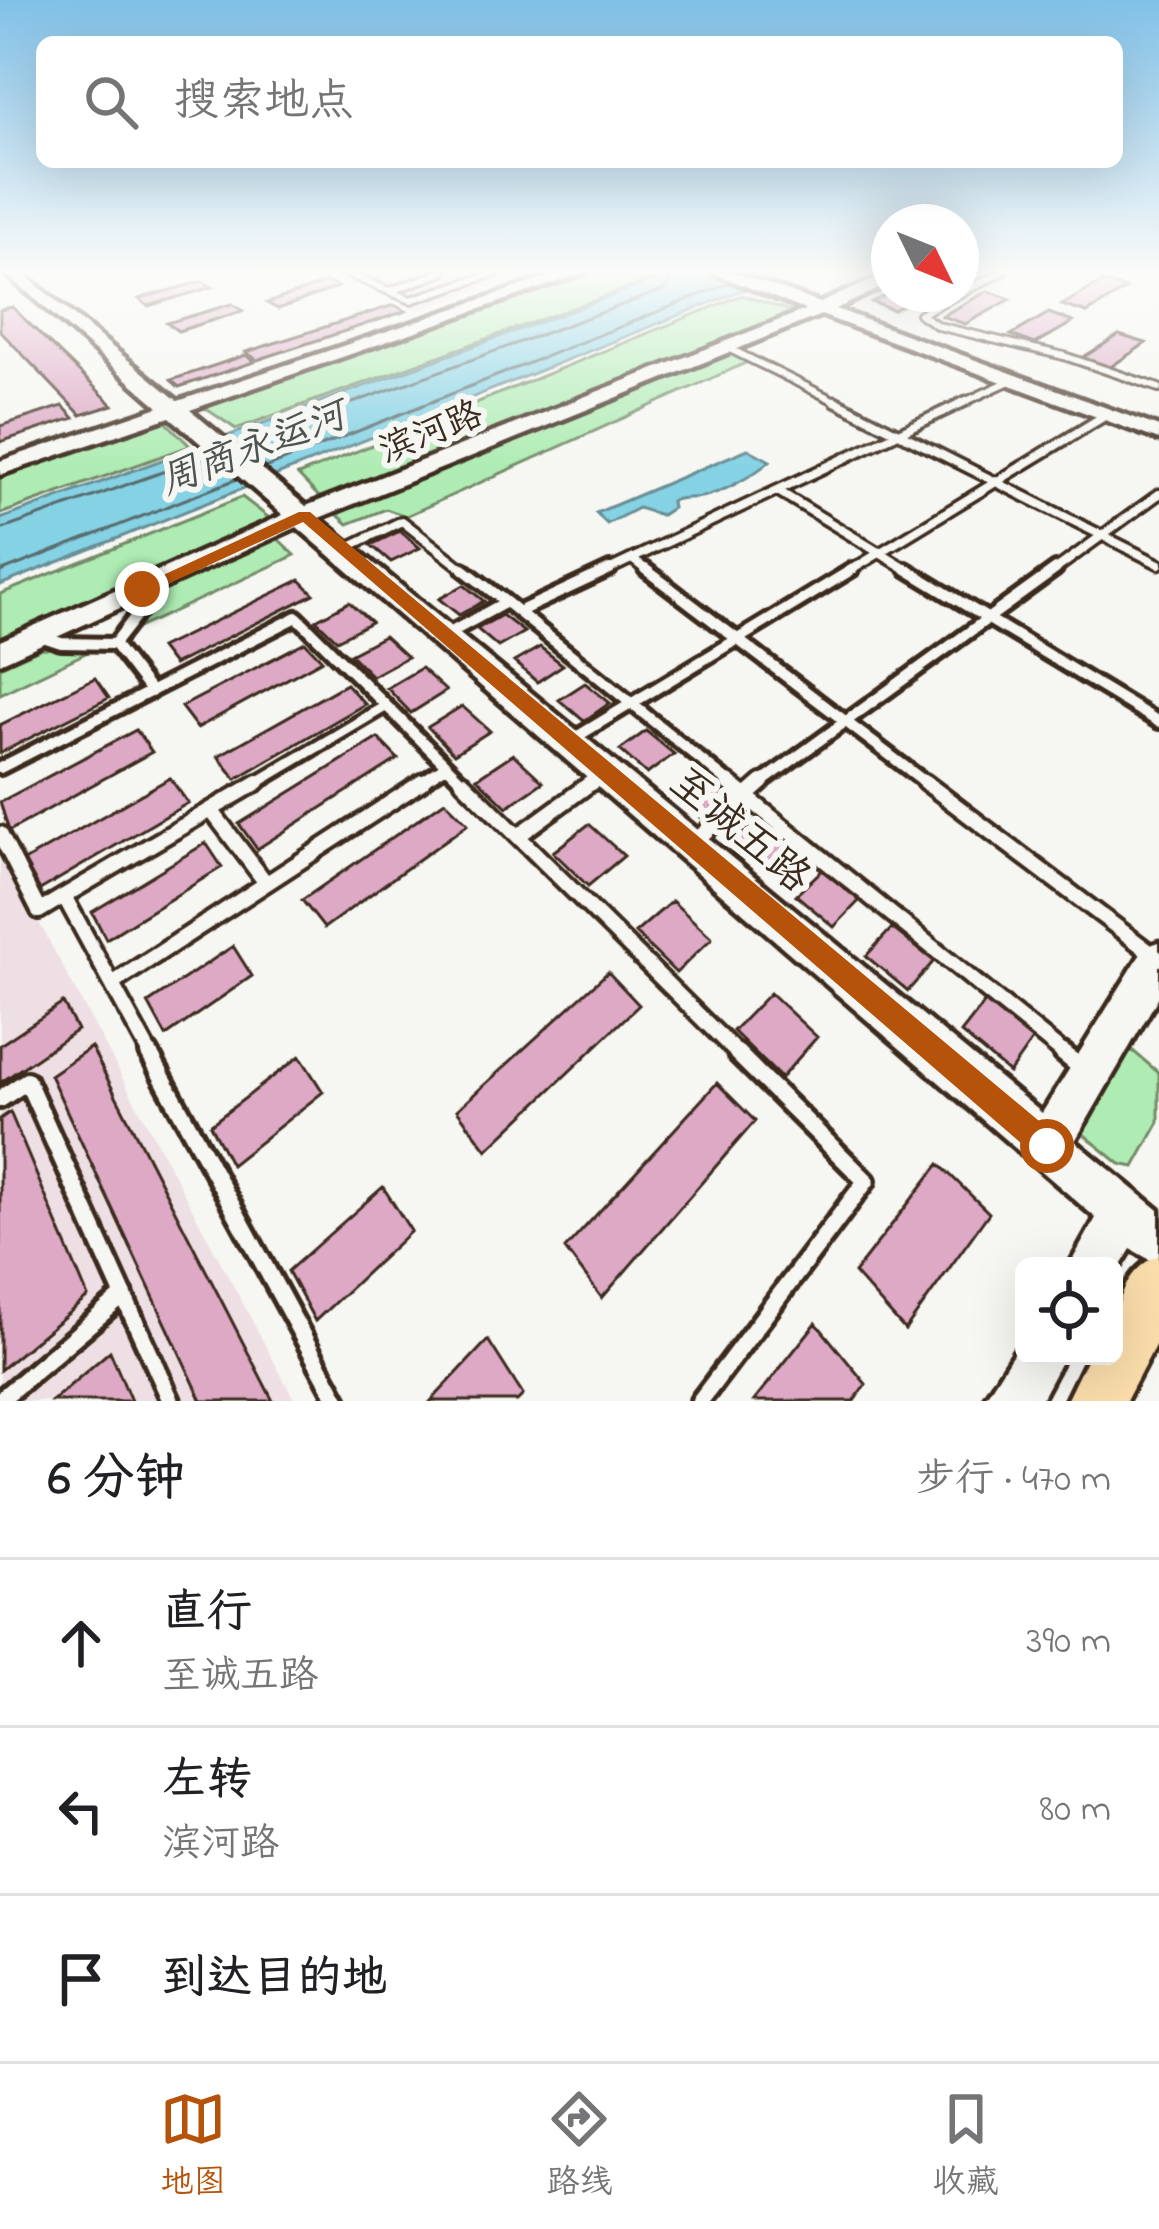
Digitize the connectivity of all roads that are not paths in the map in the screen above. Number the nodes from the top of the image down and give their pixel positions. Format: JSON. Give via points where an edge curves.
{"nodes":[{"id":1,"x":90,"y":337,"type":"edge"},
{"id":2,"x":386,"y":337,"type":"edge"},
{"id":3,"x":750,"y":337,"type":"edge"},
{"id":4,"x":898,"y":337,"type":"edge"},
{"id":5,"x":986,"y":337,"type":"edge"},
{"id":6,"x":726,"y":347,"type":"junction"},
{"id":7,"x":1012,"y":380,"type":"junction"},
{"id":8,"x":1159,"y":388,"type":"edge"},
{"id":9,"x":176,"y":409,"type":"junction"},
{"id":10,"x":1106,"y":415,"type":"junction"},
{"id":11,"x":901,"y":434,"type":"junction"},
{"id":12,"x":1159,"y":434,"type":"edge"},
{"id":13,"x":0,"y":469,"type":"edge"},
{"id":14,"x":997,"y":482,"type":"junction"},
{"id":15,"x":778,"y":491,"type":"junction"},
{"id":16,"x":1159,"y":494,"type":"edge"},
{"id":17,"x":305,"y":515,"type":"junction"},
{"id":18,"x":1102,"y":536,"type":"junction"},
{"id":19,"x":344,"y":549,"type":"junction"},
{"id":20,"x":880,"y":553,"type":"junction"},
{"id":21,"x":632,"y":559,"type":"junction"},
{"id":22,"x":1159,"y":564,"type":"edge"},
{"id":23,"x":142,"y":589,"type":"junction"},
{"id":24,"x":506,"y":602,"type":"junction"},
{"id":25,"x":518,"y":612,"type":"junction"},
{"id":26,"x":987,"y":618,"type":"junction"},
{"id":27,"x":446,"y":635,"type":"junction"},
{"id":28,"x":39,"y":636,"type":"junction"},
{"id":29,"x":736,"y":640,"type":"junction"},
{"id":30,"x":114,"y":644,"type":"junction"},
{"id":31,"x":0,"y":653,"type":"edge"},
{"id":32,"x":151,"y":692,"type":"junction"},
{"id":33,"x":632,"y":704,"type":"junction"},
{"id":34,"x":386,"y":706,"type":"junction"},
{"id":35,"x":844,"y":722,"type":"junction"},
{"id":36,"x":1159,"y":722,"type":"edge"},
{"id":37,"x":570,"y":741,"type":"junction"},
{"id":38,"x":446,"y":766,"type":"junction"},
{"id":39,"x":0,"y":768,"type":"edge"},
{"id":40,"x":606,"y":772,"type":"junction"},
{"id":41,"x":744,"y":795,"type":"junction"},
{"id":42,"x":211,"y":810,"type":"junction"},
{"id":43,"x":0,"y":834,"type":"edge"},
{"id":44,"x":518,"y":836,"type":"junction"},
{"id":45,"x":691,"y":844,"type":"junction"},
{"id":46,"x":266,"y":883,"type":"junction"},
{"id":47,"x":64,"y":896,"type":"junction"},
{"id":48,"x":1159,"y":959,"type":"edge"},
{"id":49,"x":112,"y":984,"type":"junction"},
{"id":50,"x":1090,"y":1075,"type":"junction"},
{"id":51,"x":0,"y":1099,"type":"edge"},
{"id":52,"x":1047,"y":1146,"type":"junction"},
{"id":53,"x":1142,"y":1227,"type":"edge"},
{"id":54,"x":1104,"y":1257,"type":"edge"},
{"id":55,"x":1159,"y":1282,"type":"edge"},
{"id":56,"x":124,"y":1295,"type":"junction"},
{"id":57,"x":1032,"y":1365,"type":"edge"},
{"id":58,"x":0,"y":1400,"type":"edge"},
{"id":59,"x":171,"y":1401,"type":"edge"},
{"id":60,"x":338,"y":1401,"type":"edge"},
{"id":61,"x":700,"y":1401,"type":"edge"},
{"id":62,"x":1010,"y":1401,"type":"edge"},
{"id":63,"x":1095,"y":1401,"type":"edge"}],
"edges":[{"from":1,"to":9,"type":"street","name":"至诚五路"},
{"from":2,"to":9,"type":"street"},
{"from":3,"to":6,"type":"street","name":"滨河路"},
{"from":4,"to":7,"type":"street"},
{"from":5,"to":8,"type":"lane"},
{"from":6,"to":11,"type":"lane"},
{"from":6,"to":17,"type":"street","name":"滨河路"},
{"from":7,"to":10,"type":"street"},
{"from":7,"to":11,"type":"lane"},
{"from":9,"to":13,"type":"street"},
{"from":9,"to":17,"type":"street","name":"至诚五路"},
{"from":10,"to":12,"type":"street"},
{"from":10,"to":14,"type":"lane"},
{"from":11,"to":14,"type":"lane"},
{"from":11,"to":15,"type":"lane"},
{"from":14,"to":18,"type":"lane"},
{"from":14,"to":20,"type":"lane"},
{"from":15,"to":20,"type":"lane"},
{"from":15,"to":21,"type":"lane"},
{"from":16,"to":18,"type":"lane"},
{"from":17,"to":19,"type":"street","name":"至诚五路"},
{"from":17,"to":23,"type":"street","name":"滨河路"},
{"from":18,"to":22,"type":"lane"},
{"from":18,"to":26,"type":"lane"},
{"from":19,"to":24,"type":"lane","via":[[402,521]]},
{"from":19,"to":27,"type":"street","name":"至诚五路"},
{"from":20,"to":26,"type":"lane"},
{"from":20,"to":29,"type":"lane"},
{"from":21,"to":25,"type":"lane"},
{"from":21,"to":29,"type":"lane"},
{"from":23,"to":28,"type":"street","name":"滨河路"},
{"from":23,"to":30,"type":"lane","via":[[143,607]]},
{"from":24,"to":25,"type":"lane"},
{"from":24,"to":27,"type":"lane"},
{"from":25,"to":33,"type":"lane"},
{"from":26,"to":35,"type":"lane"},
{"from":26,"to":36,"type":"lane"},
{"from":27,"to":37,"type":"street","name":"至诚五路"},
{"from":28,"to":30,"type":"lane"},
{"from":28,"to":31,"type":"street","name":"滨河路"},
{"from":29,"to":33,"type":"lane"},
{"from":29,"to":35,"type":"lane"},
{"from":30,"to":32,"type":"lane"},
{"from":32,"to":34,"type":"lane","via":[[297,617]]},
{"from":32,"to":39,"type":"lane"},
{"from":33,"to":37,"type":"lane"},
{"from":33,"to":41,"type":"lane"},
{"from":34,"to":38,"type":"lane"},
{"from":34,"to":42,"type":"lane"},
{"from":35,"to":41,"type":"lane"},
{"from":35,"to":48,"type":"lane"},
{"from":37,"to":40,"type":"street","name":"至诚五路"},
{"from":38,"to":44,"type":"lane"},
{"from":38,"to":46,"type":"lane"},
{"from":40,"to":44,"type":"lane"},
{"from":40,"to":45,"type":"street","name":"至诚五路"},
{"from":41,"to":45,"type":"lane"},
{"from":41,"to":50,"type":"lane"},
{"from":42,"to":46,"type":"lane"},
{"from":42,"to":47,"type":"lane"},
{"from":43,"to":47,"type":"lane","via":[[39,911]]},
{"from":44,"to":61,"type":"lane","via":[[866,1181]]},
{"from":45,"to":52,"type":"street","name":"至诚五路"},
{"from":46,"to":49,"type":"lane"},
{"from":47,"to":49,"type":"lane"},
{"from":48,"to":50,"type":"street"},
{"from":49,"to":60,"type":"lane"},
{"from":50,"to":52,"type":"street"},
{"from":51,"to":56,"type":"lane","via":[[27,1081]]},
{"from":52,"to":53,"type":"street","name":"至诚五路"},
{"from":53,"to":54,"type":"street"},
{"from":55,"to":63,"type":"main road"},
{"from":56,"to":58,"type":"lane"},
{"from":56,"to":59,"type":"lane"},
{"from":57,"to":62,"type":"street"}]}
